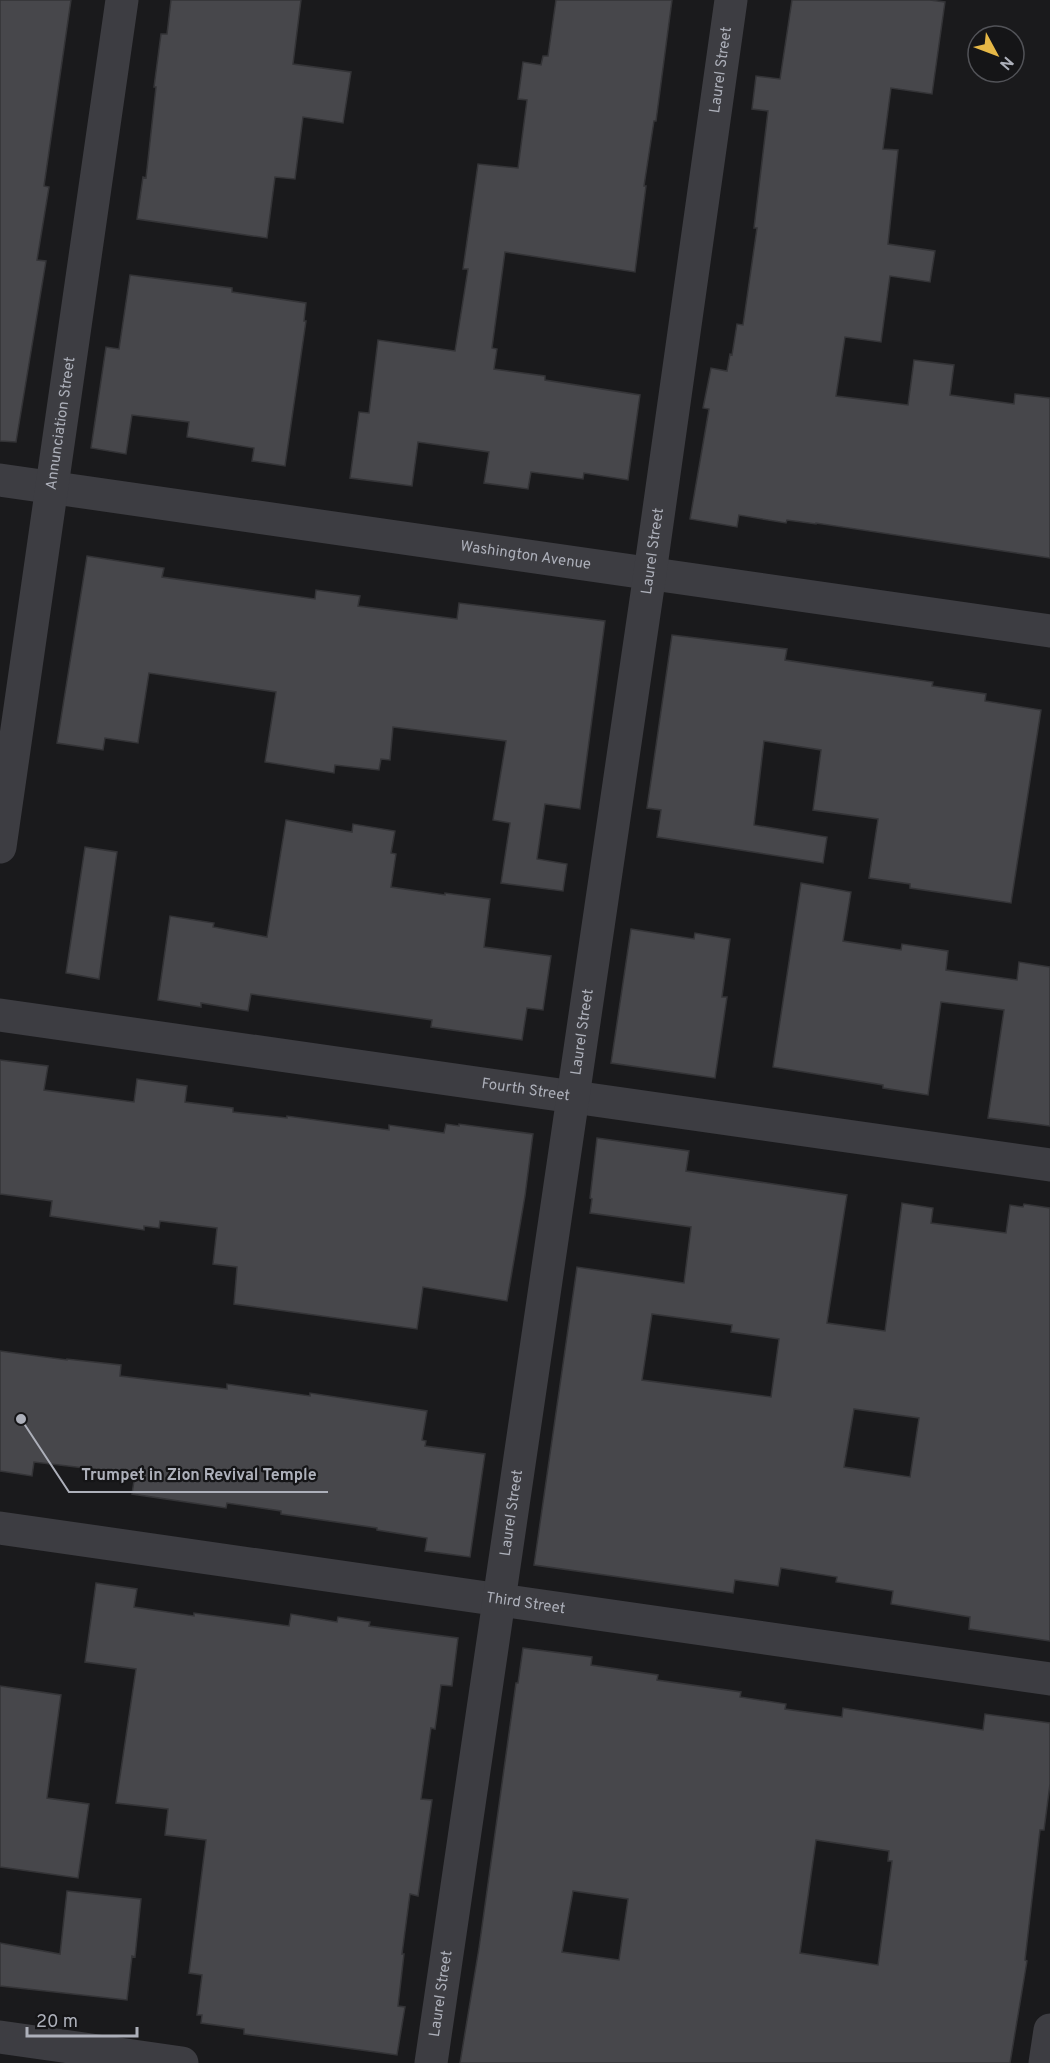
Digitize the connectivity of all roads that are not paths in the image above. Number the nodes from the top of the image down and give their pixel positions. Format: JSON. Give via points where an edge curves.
{"nodes":[{"id":1,"x":122,"y":0,"type":"edge"},
{"id":2,"x":731,"y":0,"type":"edge"},
{"id":3,"x":0,"y":480,"type":"edge"},
{"id":4,"x":52,"y":487,"type":"junction"},
{"id":5,"x":650,"y":573,"type":"junction"},
{"id":6,"x":1050,"y":631,"type":"edge"},
{"id":7,"x":0,"y":847,"type":"edge"},
{"id":8,"x":0,"y":1015,"type":"edge"},
{"id":9,"x":573,"y":1097,"type":"junction"},
{"id":10,"x":1050,"y":1165,"type":"edge"},
{"id":11,"x":0,"y":1528,"type":"edge"},
{"id":12,"x":499,"y":1600,"type":"junction"},
{"id":13,"x":1050,"y":1680,"type":"edge"},
{"id":14,"x":1050,"y":2030,"type":"edge"},
{"id":15,"x":0,"y":2037,"type":"edge"},
{"id":16,"x":182,"y":2063,"type":"edge"},
{"id":17,"x":431,"y":2063,"type":"edge"},
{"id":18,"x":1045,"y":2063,"type":"edge"}],
"edges":[{"from":1,"to":4,"type":"street","name":"Annunciation Street"},
{"from":2,"to":5,"type":"street","name":"Laurel Street"},
{"from":3,"to":4,"type":"street","name":"Washington Avenue"},
{"from":4,"to":5,"type":"street","name":"Washington Avenue"},
{"from":4,"to":7,"type":"street","name":"Annunciation Street"},
{"from":5,"to":6,"type":"street","name":"Washington Avenue"},
{"from":5,"to":9,"type":"street","name":"Laurel Street"},
{"from":8,"to":9,"type":"street","name":"Fourth Street"},
{"from":9,"to":10,"type":"street","name":"Fourth Street"},
{"from":9,"to":12,"type":"street","name":"Laurel Street"},
{"from":11,"to":12,"type":"street","name":"Third Street"},
{"from":12,"to":13,"type":"street","name":"Third Street"},
{"from":12,"to":17,"type":"street","name":"Laurel Street"},
{"from":14,"to":18,"type":"street"},
{"from":15,"to":16,"type":"street"}]}
